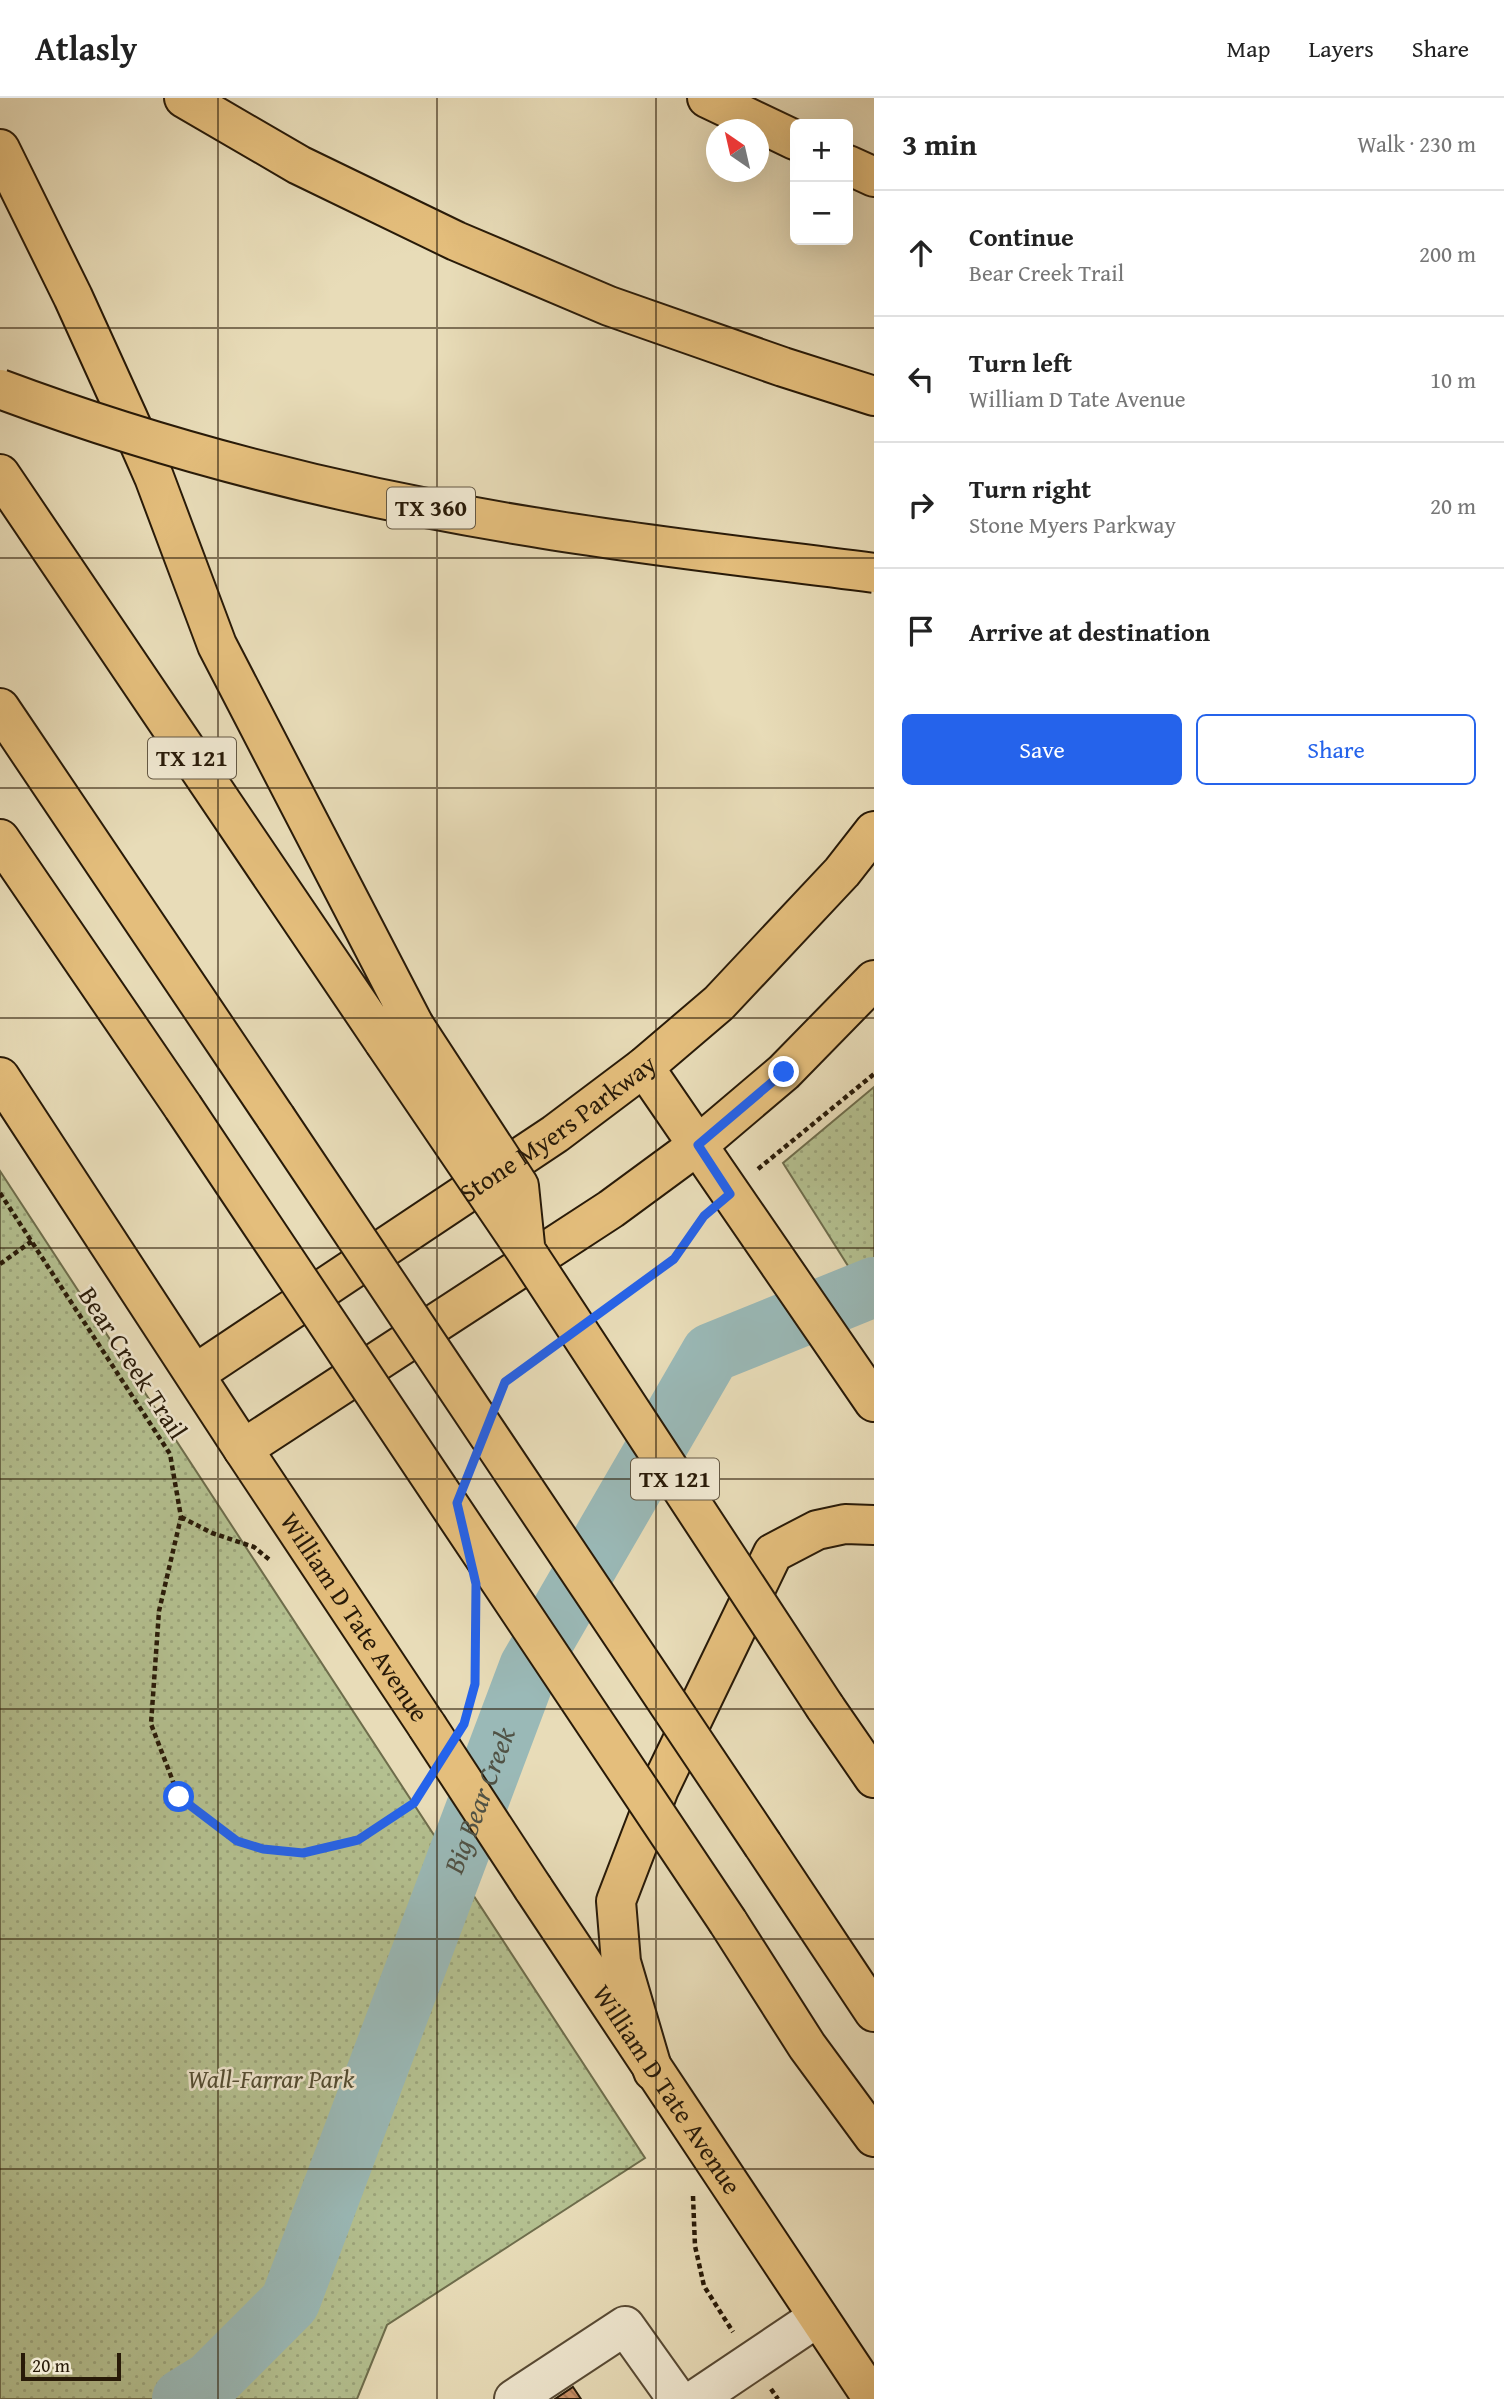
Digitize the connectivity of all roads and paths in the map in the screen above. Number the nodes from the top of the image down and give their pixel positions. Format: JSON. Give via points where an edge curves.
{"nodes":[{"id":1,"x":184,"y":98,"type":"edge"},
{"id":2,"x":707,"y":98,"type":"edge"},
{"id":3,"x":790,"y":138,"type":"edge"},
{"id":4,"x":0,"y":149,"type":"edge"},
{"id":5,"x":853,"y":167,"type":"edge"},
{"id":6,"x":874,"y":177,"type":"edge"},
{"id":7,"x":0,"y":389,"type":"edge"},
{"id":8,"x":874,"y":396,"type":"edge"},
{"id":9,"x":0,"y":474,"type":"edge"},
{"id":10,"x":874,"y":573,"type":"edge"},
{"id":11,"x":0,"y":708,"type":"edge"},
{"id":12,"x":874,"y":831,"type":"edge"},
{"id":13,"x":0,"y":839,"type":"edge"},
{"id":14,"x":874,"y":980,"type":"edge"},
{"id":15,"x":399,"y":1033,"type":"junction"},
{"id":16,"x":644,"y":1067,"type":"junction"},
{"id":17,"x":874,"y":1074,"type":"edge"},
{"id":18,"x":0,"y":1077,"type":"edge"},
{"id":19,"x":698,"y":1145,"type":"junction"},
{"id":20,"x":0,"y":1193,"type":"edge"},
{"id":21,"x":730,"y":1194,"type":"junction"},
{"id":22,"x":32,"y":1241,"type":"junction"},
{"id":23,"x":0,"y":1264,"type":"edge"},
{"id":24,"x":595,"y":1316,"type":"dead end"},
{"id":25,"x":561,"y":1341,"type":"dead end"},
{"id":26,"x":195,"y":1374,"type":"junction"},
{"id":27,"x":500,"y":1394,"type":"dead end"},
{"id":28,"x":874,"y":1402,"type":"edge"},
{"id":29,"x":243,"y":1449,"type":"junction"},
{"id":30,"x":181,"y":1517,"type":"junction"},
{"id":31,"x":874,"y":1525,"type":"edge"},
{"id":32,"x":274,"y":1563,"type":"dead end"},
{"id":33,"x":476,"y":1609,"type":"dead end"},
{"id":34,"x":445,"y":1725,"type":"junction"},
{"id":35,"x":874,"y":1778,"type":"edge"},
{"id":36,"x":428,"y":1780,"type":"dead end"},
{"id":37,"x":874,"y":2012,"type":"edge"},
{"id":38,"x":653,"y":2071,"type":"junction"},
{"id":39,"x":874,"y":2137,"type":"edge"},
{"id":40,"x":693,"y":2192,"type":"dead end"},
{"id":41,"x":818,"y":2317,"type":"junction"},
{"id":42,"x":753,"y":2361,"type":"junction"},
{"id":43,"x":514,"y":2399,"type":"edge"},
{"id":44,"x":677,"y":2399,"type":"edge"},
{"id":45,"x":696,"y":2399,"type":"edge"},
{"id":46,"x":778,"y":2399,"type":"edge"},
{"id":47,"x":873,"y":2399,"type":"edge"}],
"edges":[{"from":1,"to":8,"type":"main road","via":[[299,165],[456,241],[609,306]]},
{"from":2,"to":3,"type":"main road"},
{"from":4,"to":15,"type":"main road","via":[[74,297],[154,477],[217,645]]},
{"from":5,"to":6,"type":"main road"},
{"from":7,"to":10,"type":"main road","number":"TX 360","bridge":true,"via":[[218,459],[372,497],[532,527]]},
{"from":9,"to":15,"type":"main road","number":"TX 121"},
{"from":11,"to":37,"type":"main road","bridge":true},
{"from":12,"to":16,"type":"main road","name":"Stone Myers Parkway","via":[[842,872],[719,1003]]},
{"from":13,"to":39,"type":"main road","bridge":true,"via":[[807,2046]]},
{"from":14,"to":19,"type":"main road","via":[[784,1072]]},
{"from":15,"to":35,"type":"main road","number":"TX 121","bridge":true,"via":[[526,1251]]},
{"from":16,"to":19,"type":"main road"},
{"from":16,"to":26,"type":"main road","name":"Stone Myers Parkway","via":[[555,1134]]},
{"from":17,"to":21,"type":"path"},
{"from":18,"to":26,"type":"main road","name":"William D Tate Avenue"},
{"from":19,"to":21,"type":"main road"},
{"from":19,"to":29,"type":"main road","via":[[611,1209]]},
{"from":20,"to":22,"type":"path","name":"Bear Creek Trail"},
{"from":21,"to":24,"type":"path","via":[[704,1216],[674,1259]]},
{"from":21,"to":28,"type":"main road"},
{"from":22,"to":23,"type":"path"},
{"from":22,"to":30,"type":"path","name":"Bear Creek Trail","via":[[170,1454]]},
{"from":25,"to":27,"type":"path","via":[[505,1382]]},
{"from":26,"to":29,"type":"main road","name":"William D Tate Avenue"},
{"from":29,"to":34,"type":"main road","name":"William D Tate Avenue"},
{"from":30,"to":32,"type":"path","via":[[254,1547]]},
{"from":30,"to":36,"type":"path","name":"Bear Creek Trail","via":[[159,1611],[151,1724],[179,1797],[237,1841],[303,1853],[358,1840],[414,1803]]},
{"from":31,"to":38,"type":"main road","via":[[845,1524],[817,1530],[773,1553],[659,1789],[616,1900],[621,1962]]},
{"from":33,"to":34,"type":"path","via":[[475,1684]]},
{"from":34,"to":38,"type":"main road","name":"William D Tate Avenue","bridge":true,"via":[[534,1888]]},
{"from":38,"to":41,"type":"main road","name":"William D Tate Avenue"},
{"from":40,"to":42,"type":"path","via":[[695,2246],[705,2286]]},
{"from":41,"to":42,"type":"lane"},
{"from":41,"to":47,"type":"main road","name":"William D Tate Avenue"},
{"from":42,"to":45,"type":"lane"},
{"from":42,"to":46,"type":"path"},
{"from":43,"to":44,"type":"lane","via":[[625,2326]]}]}
